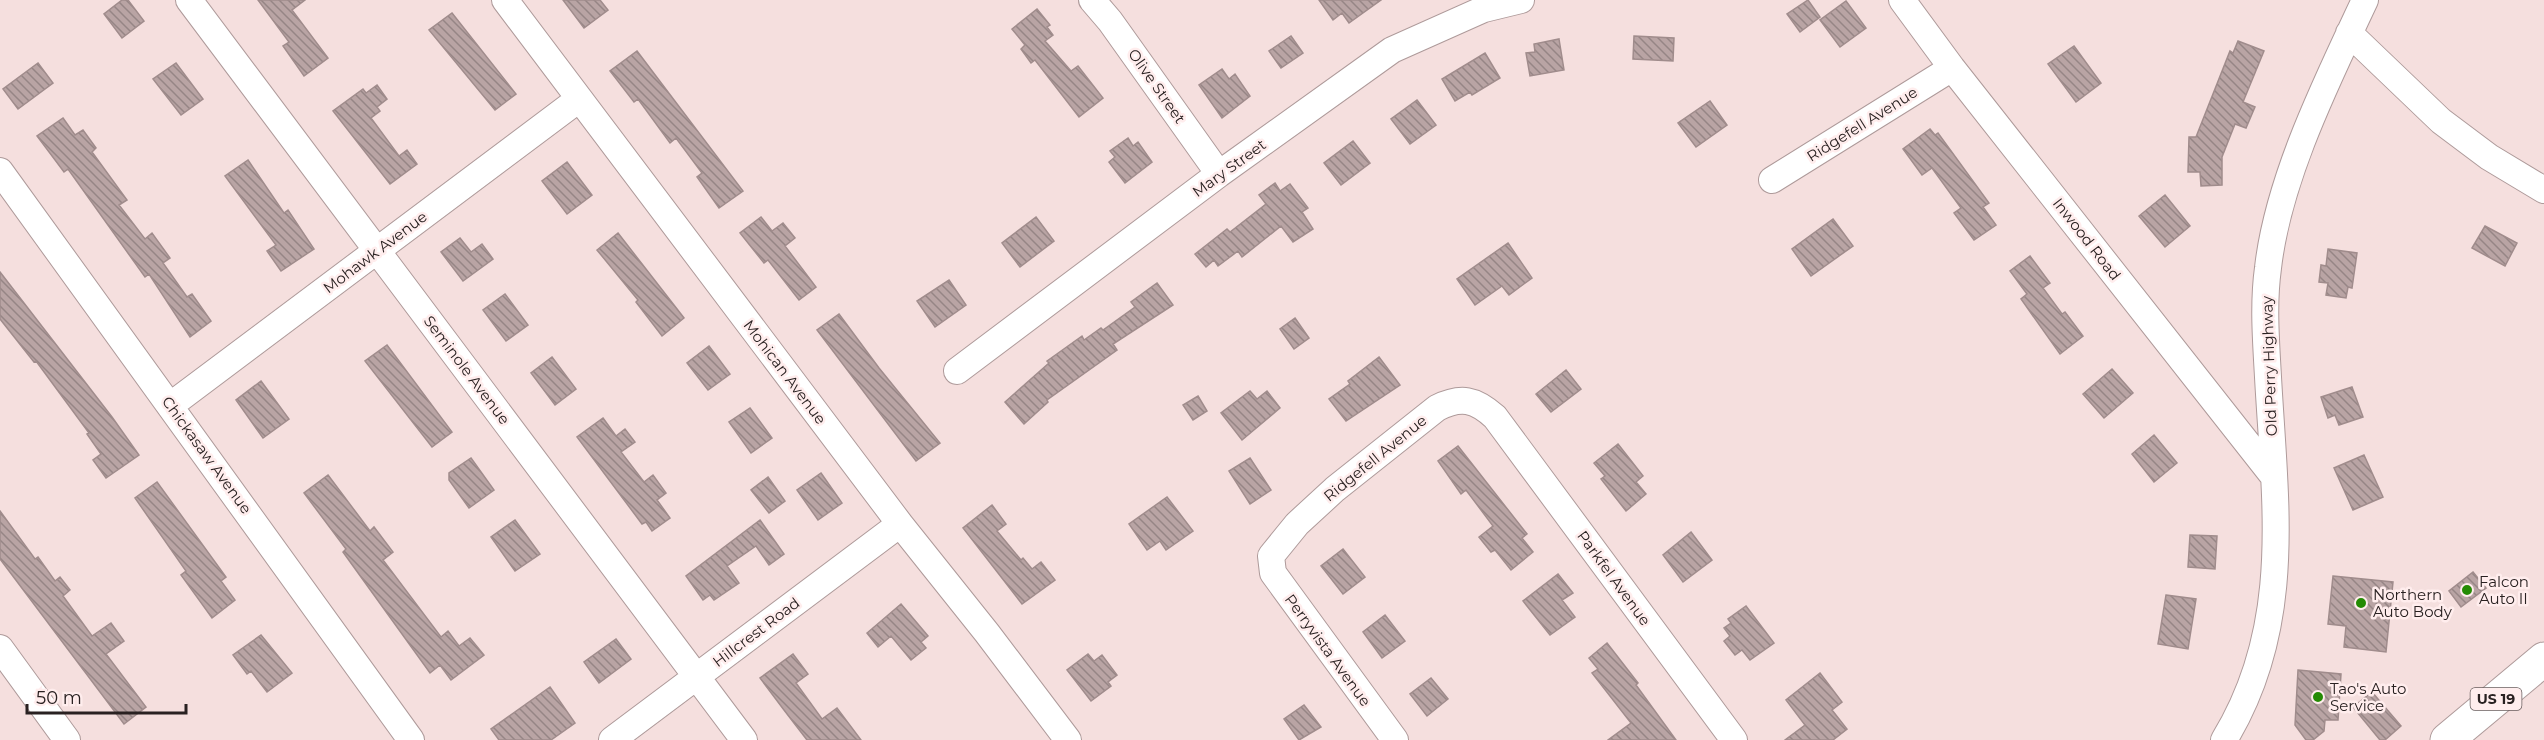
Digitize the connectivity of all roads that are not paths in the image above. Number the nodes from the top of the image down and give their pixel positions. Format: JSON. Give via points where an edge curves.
{"nodes":[{"id":1,"x":189,"y":0,"type":"edge"},
{"id":2,"x":505,"y":0,"type":"edge"},
{"id":3,"x":1092,"y":0,"type":"edge"},
{"id":4,"x":1521,"y":0,"type":"edge"},
{"id":5,"x":1902,"y":0,"type":"edge"},
{"id":6,"x":2365,"y":0,"type":"edge"},
{"id":7,"x":2349,"y":33,"type":"junction"},
{"id":8,"x":1952,"y":68,"type":"junction"},
{"id":9,"x":579,"y":99,"type":"junction"},
{"id":10,"x":0,"y":171,"type":"edge"},
{"id":11,"x":1219,"y":174,"type":"junction"},
{"id":12,"x":1772,"y":180,"type":"dead end"},
{"id":13,"x":2544,"y":190,"type":"edge"},
{"id":14,"x":377,"y":250,"type":"junction"},
{"id":15,"x":957,"y":371,"type":"dead end"},
{"id":16,"x":171,"y":405,"type":"junction"},
{"id":17,"x":1495,"y":417,"type":"joint"},
{"id":18,"x":2274,"y":477,"type":"junction"},
{"id":19,"x":900,"y":524,"type":"junction"},
{"id":20,"x":1271,"y":556,"type":"joint"},
{"id":21,"x":0,"y":648,"type":"edge"},
{"id":22,"x":2544,"y":659,"type":"edge"},
{"id":23,"x":697,"y":677,"type":"junction"},
{"id":24,"x":67,"y":740,"type":"edge"},
{"id":25,"x":411,"y":740,"type":"edge"},
{"id":26,"x":612,"y":740,"type":"edge"},
{"id":27,"x":744,"y":740,"type":"edge"},
{"id":28,"x":1068,"y":740,"type":"edge"},
{"id":29,"x":1395,"y":740,"type":"edge"},
{"id":30,"x":1734,"y":740,"type":"edge"},
{"id":31,"x":2224,"y":740,"type":"edge"},
{"id":32,"x":2447,"y":740,"type":"edge"}],
"edges":[{"from":1,"to":14,"type":"street","name":"Seminole Avenue"},
{"from":2,"to":9,"type":"street","name":"Mohican Avenue"},
{"from":3,"to":11,"type":"street","name":"Olive Street"},
{"from":4,"to":11,"type":"street","name":"Mary Street","via":[[1484,9],[1392,50]]},
{"from":5,"to":8,"type":"street","name":"Inwood Road"},
{"from":6,"to":7,"type":"street","name":"Old Perry Highway"},
{"from":7,"to":13,"type":"street","via":[[2441,121],[2488,157]]},
{"from":7,"to":18,"type":"street","name":"Old Perry Highway","via":[[2299,152],[2272,243],[2266,331]]},
{"from":8,"to":12,"type":"street","name":"Ridgefell Avenue"},
{"from":8,"to":18,"type":"street","name":"Inwood Road"},
{"from":9,"to":14,"type":"street","name":"Mohawk Avenue"},
{"from":9,"to":19,"type":"street","name":"Mohican Avenue"},
{"from":10,"to":16,"type":"street","name":"Chickasaw Avenue"},
{"from":11,"to":15,"type":"street","name":"Mary Street"},
{"from":14,"to":16,"type":"street","name":"Mohawk Avenue"},
{"from":14,"to":23,"type":"street","name":"Seminole Avenue"},
{"from":16,"to":25,"type":"street","name":"Chickasaw Avenue"},
{"from":17,"to":20,"type":"street","name":"Ridgefell Avenue","via":[[1482,405],[1455,399],[1437,408],[1335,489],[1281,540]]},
{"from":17,"to":30,"type":"street","name":"Parkfel Avenue"},
{"from":18,"to":31,"type":"street","name":"Old Perry Highway","via":[[2276,571],[2269,633],[2251,688]]},
{"from":19,"to":23,"type":"street","name":"Hillcrest Road"},
{"from":19,"to":28,"type":"street","name":"Mohican Avenue"},
{"from":20,"to":29,"type":"street","name":"Perryvista Avenue","via":[[1273,573]]},
{"from":21,"to":24,"type":"street"},
{"from":22,"to":32,"type":"main road","number":"US 19"},
{"from":23,"to":26,"type":"street","name":"Hillcrest Road"},
{"from":23,"to":27,"type":"street","name":"Seminole Avenue"}]}
